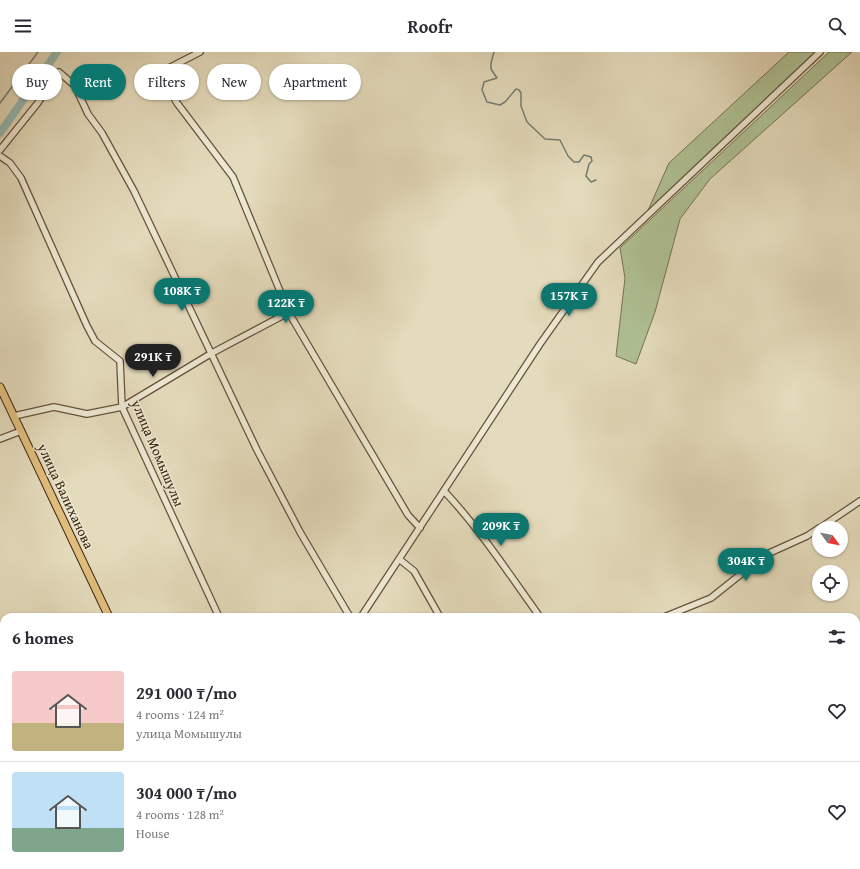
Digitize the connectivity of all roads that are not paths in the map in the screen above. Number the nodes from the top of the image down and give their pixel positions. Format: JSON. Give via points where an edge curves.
{"nodes":[{"id":1,"x":200,"y":52,"type":"edge"},
{"id":2,"x":820,"y":52,"type":"edge"},
{"id":3,"x":0,"y":150,"type":"edge"},
{"id":4,"x":0,"y":156,"type":"edge"},
{"id":5,"x":288,"y":310,"type":"junction"},
{"id":6,"x":212,"y":353,"type":"junction"},
{"id":7,"x":0,"y":387,"type":"edge"},
{"id":8,"x":122,"y":407,"type":"junction"},
{"id":9,"x":14,"y":416,"type":"junction"},
{"id":10,"x":21,"y":431,"type":"junction"},
{"id":11,"x":0,"y":439,"type":"edge"},
{"id":12,"x":444,"y":491,"type":"junction"},
{"id":13,"x":860,"y":501,"type":"edge"},
{"id":14,"x":830,"y":521,"type":"edge"},
{"id":15,"x":420,"y":528,"type":"junction"},
{"id":16,"x":812,"y":533,"type":"edge"},
{"id":17,"x":399,"y":559,"type":"junction"},
{"id":18,"x":107,"y":613,"type":"edge"},
{"id":19,"x":217,"y":613,"type":"edge"},
{"id":20,"x":348,"y":613,"type":"edge"},
{"id":21,"x":363,"y":613,"type":"edge"},
{"id":22,"x":438,"y":613,"type":"edge"},
{"id":23,"x":537,"y":613,"type":"edge"},
{"id":24,"x":674,"y":613,"type":"edge"}],
"edges":[{"from":1,"to":5,"type":"street","via":[[163,71],[161,76],[177,103],[233,178]]},
{"from":2,"to":12,"type":"street","via":[[598,262],[540,344]]},
{"from":3,"to":6,"type":"street","via":[[59,72],[74,86],[134,191]]},
{"from":4,"to":8,"type":"street","name":"улица Момышулы","via":[[10,163],[22,178],[72,295],[95,341],[120,361]]},
{"from":5,"to":6,"type":"street","via":[[282,316]]},
{"from":5,"to":15,"type":"street","via":[[408,515]]},
{"from":6,"to":8,"type":"street"},
{"from":6,"to":20,"type":"street","via":[[257,450],[300,532]]},
{"from":7,"to":9,"type":"main road","name":"улица Валиханова"},
{"from":8,"to":9,"type":"street","via":[[87,414],[54,407]]},
{"from":8,"to":19,"type":"street","name":"улица Момышулы"},
{"from":9,"to":10,"type":"main road","name":"улица Валиханова"},
{"from":10,"to":11,"type":"street"},
{"from":10,"to":18,"type":"main road","name":"улица Валиханова"},
{"from":12,"to":15,"type":"street"},
{"from":12,"to":23,"type":"street","via":[[461,509]]},
{"from":13,"to":14,"type":"street"},
{"from":15,"to":17,"type":"street"},
{"from":16,"to":24,"type":"street","via":[[765,555],[711,598]]},
{"from":17,"to":21,"type":"street"},
{"from":17,"to":22,"type":"street","via":[[414,571]]}]}
